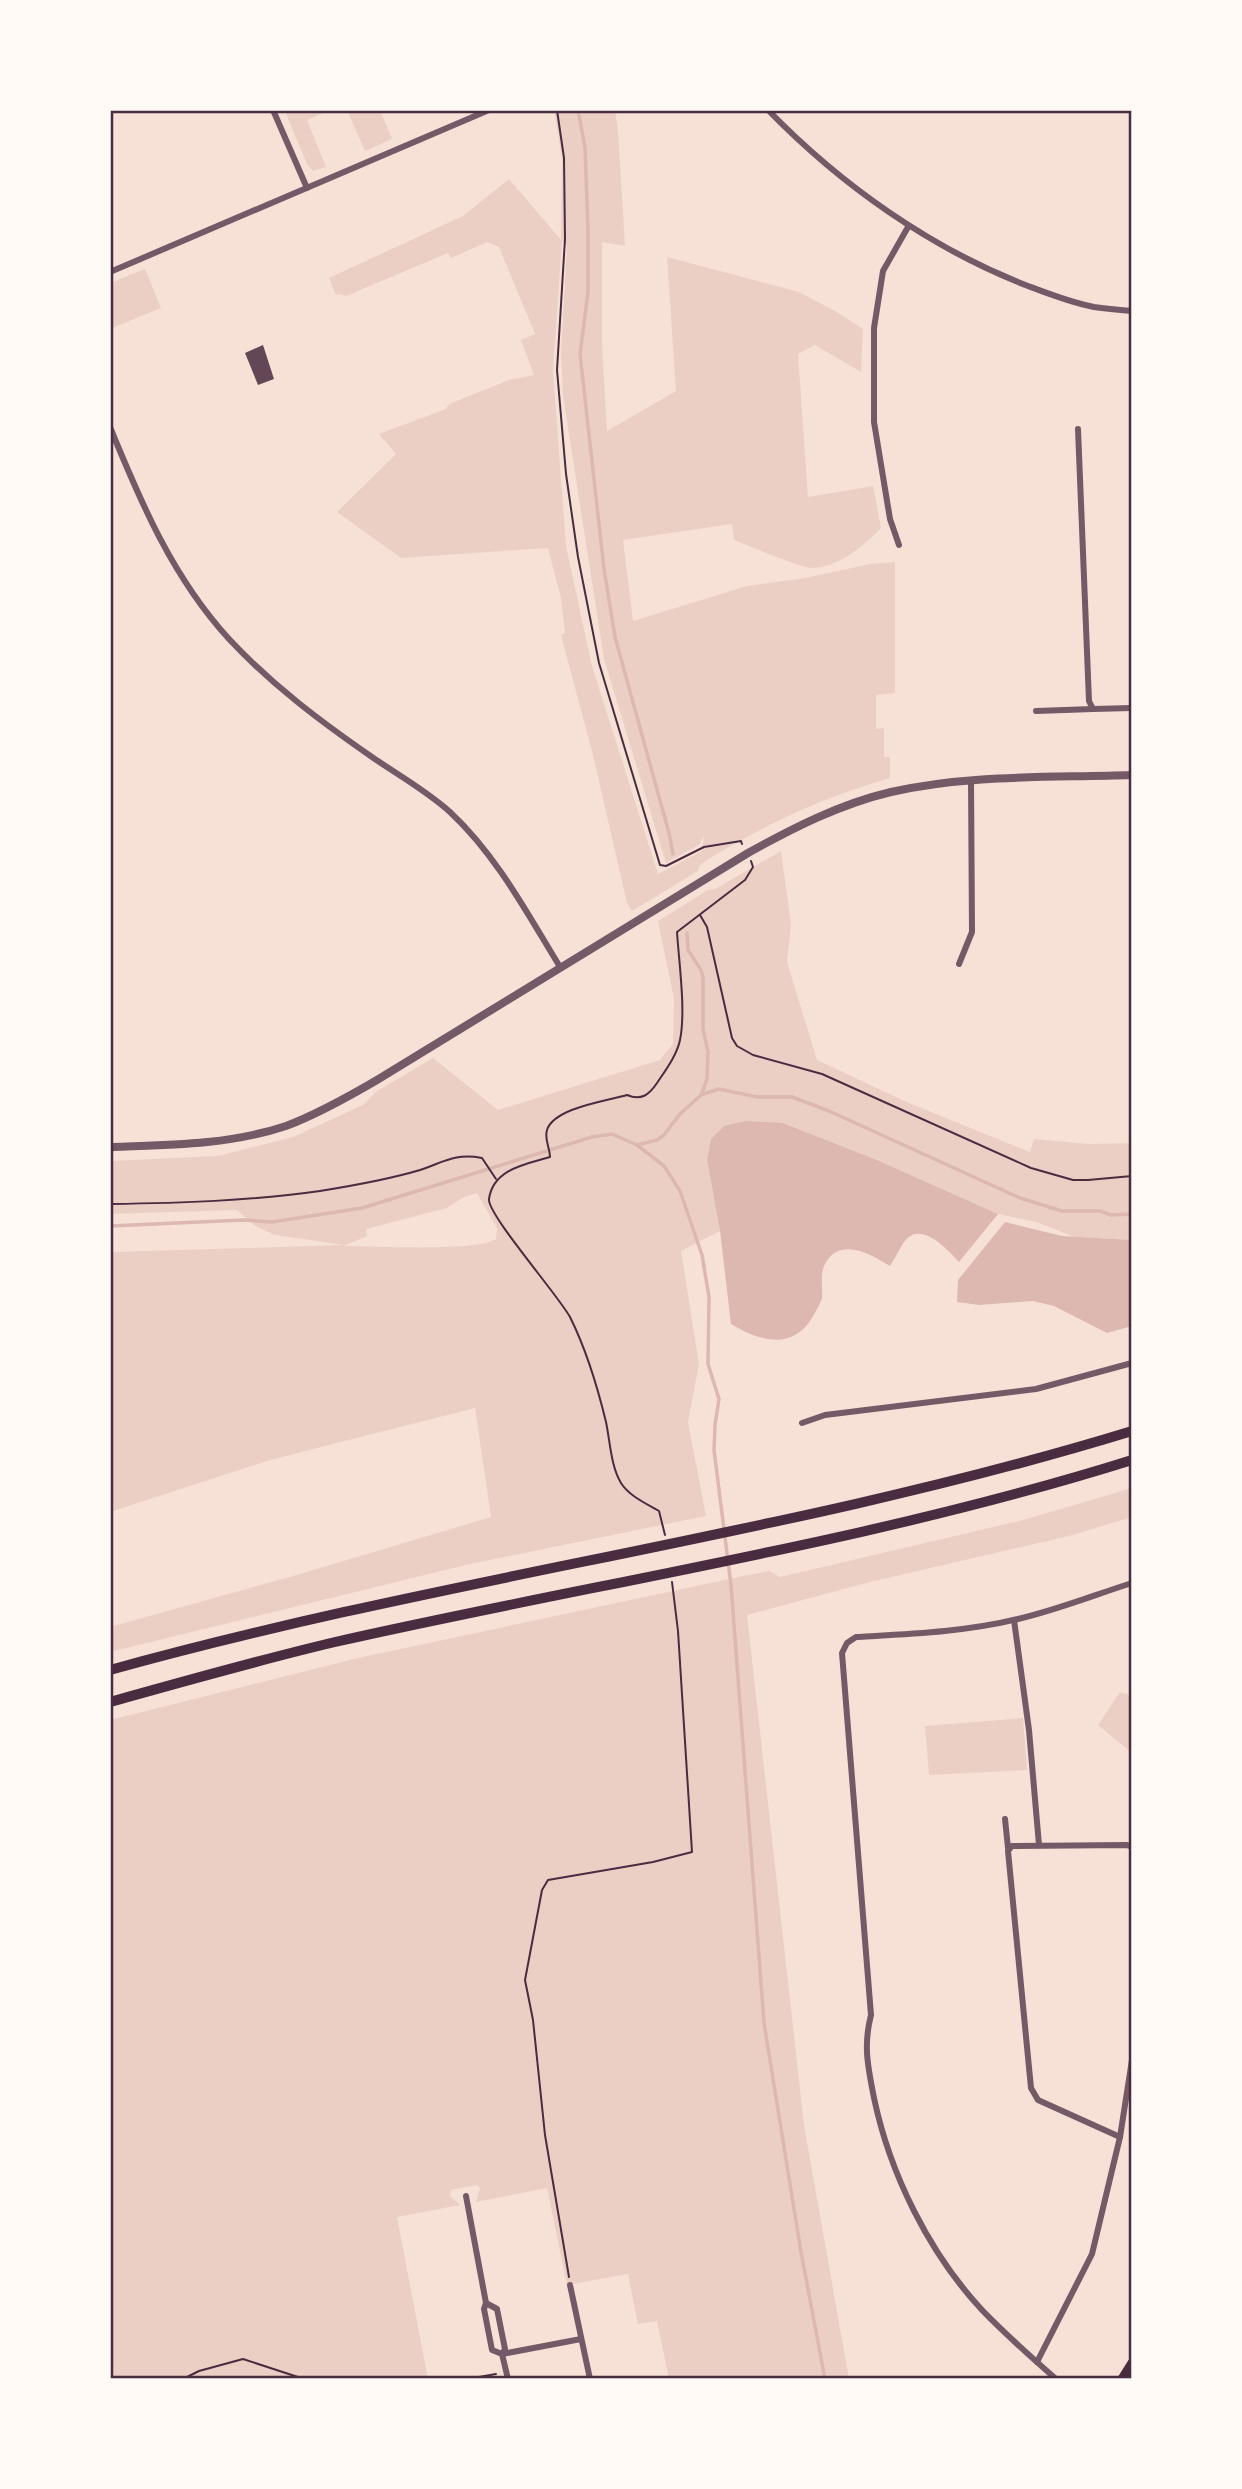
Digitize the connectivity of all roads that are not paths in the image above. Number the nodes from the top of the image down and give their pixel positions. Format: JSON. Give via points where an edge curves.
{"nodes":[{"id":1,"x":274,"y":110,"type":"edge"},
{"id":2,"x":489,"y":110,"type":"edge"},
{"id":3,"x":768,"y":110,"type":"edge"},
{"id":4,"x":307,"y":188,"type":"junction"},
{"id":5,"x":908,"y":227,"type":"junction"},
{"id":6,"x":110,"y":272,"type":"edge"},
{"id":7,"x":1132,"y":311,"type":"edge"},
{"id":8,"x":110,"y":427,"type":"edge"},
{"id":9,"x":1078,"y":429,"type":"dead end"},
{"id":10,"x":899,"y":545,"type":"dead end"},
{"id":11,"x":1132,"y":708,"type":"edge"},
{"id":12,"x":1093,"y":709,"type":"junction"},
{"id":13,"x":1036,"y":711,"type":"dead end"},
{"id":14,"x":1132,"y":775,"type":"edge"},
{"id":15,"x":971,"y":780,"type":"junction"},
{"id":16,"x":959,"y":964,"type":"dead end"},
{"id":17,"x":560,"y":967,"type":"junction"},
{"id":18,"x":110,"y":1147,"type":"edge"},
{"id":19,"x":1132,"y":1363,"type":"edge"},
{"id":20,"x":802,"y":1423,"type":"dead end"},
{"id":21,"x":1132,"y":1431,"type":"edge"},
{"id":22,"x":1132,"y":1460,"type":"edge"},
{"id":23,"x":1132,"y":1583,"type":"edge"},
{"id":24,"x":1014,"y":1620,"type":"junction"},
{"id":25,"x":110,"y":1670,"type":"edge"},
{"id":26,"x":110,"y":1702,"type":"edge"},
{"id":27,"x":1004,"y":1819,"type":"dead end"},
{"id":28,"x":1039,"y":1845,"type":"junction"},
{"id":29,"x":1132,"y":1847,"type":"edge"},
{"id":30,"x":1008,"y":1848,"type":"junction"},
{"id":31,"x":1132,"y":2060,"type":"edge"},
{"id":32,"x":1120,"y":2137,"type":"junction"},
{"id":33,"x":466,"y":2196,"type":"dead end"},
{"id":34,"x":570,"y":2284,"type":"road end"},
{"id":35,"x":486,"y":2303,"type":"junction"},
{"id":36,"x":581,"y":2339,"type":"junction"},
{"id":37,"x":502,"y":2354,"type":"junction"},
{"id":38,"x":1037,"y":2362,"type":"junction"},
{"id":39,"x":1132,"y":2363,"type":"edge"},
{"id":40,"x":508,"y":2376,"type":"edge"},
{"id":41,"x":590,"y":2379,"type":"edge"},
{"id":42,"x":1056,"y":2379,"type":"edge"},
{"id":43,"x":1122,"y":2379,"type":"edge"}],
"edges":[{"from":1,"to":4,"type":"street"},
{"from":2,"to":4,"type":"street"},
{"from":3,"to":5,"type":"street","via":[[830,167]]},
{"from":4,"to":6,"type":"street"},
{"from":5,"to":7,"type":"street","via":[[994,273],[1044,292],[1093,307]]},
{"from":5,"to":10,"type":"street","via":[[883,271],[874,328],[874,422],[890,519]]},
{"from":8,"to":17,"type":"street","via":[[166,553],[228,638],[292,700],[456,818],[498,867]]},
{"from":9,"to":12,"type":"street","via":[[1089,701]]},
{"from":11,"to":12,"type":"street"},
{"from":12,"to":13,"type":"street"},
{"from":14,"to":15,"type":"street"},
{"from":15,"to":16,"type":"street","via":[[972,932]]},
{"from":15,"to":17,"type":"street","via":[[889,793],[799,826]]},
{"from":17,"to":18,"type":"street","via":[[377,1080],[268,1131],[187,1144]]},
{"from":19,"to":20,"type":"street","via":[[1036,1390],[825,1415]]},
{"from":21,"to":25,"type":"highway","via":[[919,1488],[329,1615]]},
{"from":22,"to":26,"type":"highway","via":[[928,1515],[334,1643]]},
{"from":23,"to":24,"type":"street"},
{"from":24,"to":28,"type":"street"},
{"from":24,"to":38,"type":"street","via":[[856,1637],[845,1646],[842,1657],[871,2015],[866,2055],[880,2127],[915,2212],[949,2268],[981,2309]]},
{"from":27,"to":30,"type":"street"},
{"from":28,"to":29,"type":"street"},
{"from":28,"to":30,"type":"street"},
{"from":30,"to":32,"type":"street","via":[[1031,2088],[1042,2103]]},
{"from":31,"to":32,"type":"street"},
{"from":32,"to":38,"type":"street","via":[[1092,2253]]},
{"from":33,"to":35,"type":"street"},
{"from":34,"to":36,"type":"street"},
{"from":35,"to":37,"type":"street","via":[[492,2350]]},
{"from":35,"to":37,"type":"street","via":[[497,2309],[505,2349]]},
{"from":36,"to":37,"type":"street"},
{"from":36,"to":41,"type":"street"},
{"from":37,"to":40,"type":"street"},
{"from":38,"to":42,"type":"street"},
{"from":39,"to":43,"type":"main road"}]}
